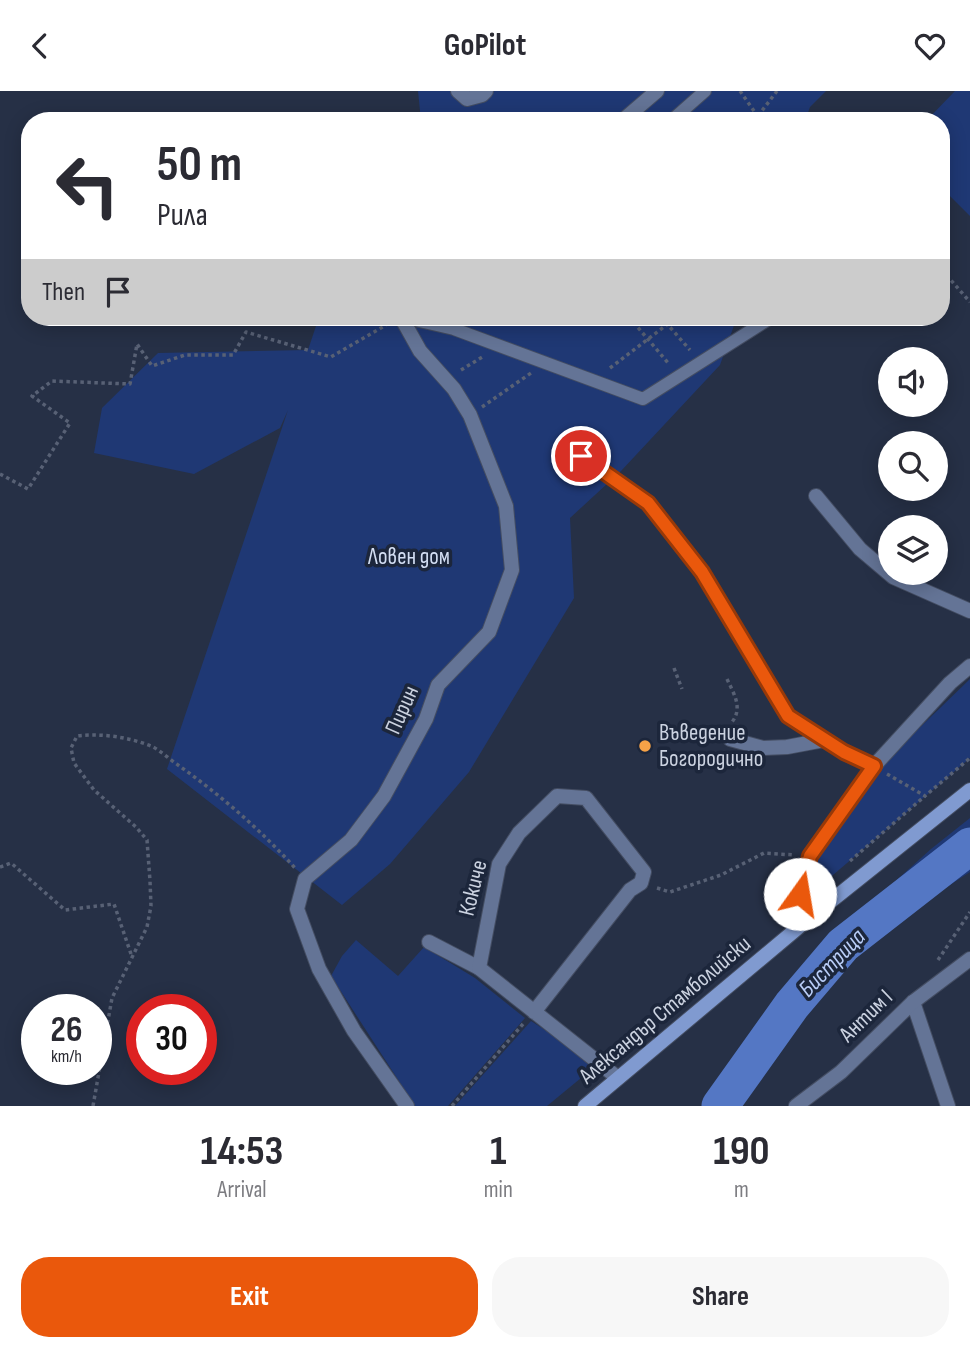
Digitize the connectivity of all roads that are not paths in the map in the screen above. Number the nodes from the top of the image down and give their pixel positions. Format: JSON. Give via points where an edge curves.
{"nodes":[{"id":1,"x":458,"y":91,"type":"edge"},
{"id":2,"x":486,"y":91,"type":"edge"},
{"id":3,"x":657,"y":91,"type":"edge"},
{"id":4,"x":705,"y":91,"type":"edge"},
{"id":5,"x":632,"y":112,"type":"edge"},
{"id":6,"x":681,"y":112,"type":"edge"},
{"id":7,"x":402,"y":326,"type":"edge"},
{"id":8,"x":437,"y":326,"type":"edge"},
{"id":9,"x":758,"y":326,"type":"edge"},
{"id":10,"x":581,"y":456,"type":"dead end"},
{"id":11,"x":816,"y":496,"type":"dead end"},
{"id":12,"x":970,"y":611,"type":"edge"},
{"id":13,"x":970,"y":666,"type":"edge"},
{"id":14,"x":730,"y":739,"type":"dead end"},
{"id":15,"x":824,"y":740,"type":"junction"},
{"id":16,"x":874,"y":766,"type":"junction"},
{"id":17,"x":970,"y":790,"type":"edge"},
{"id":18,"x":806,"y":921,"type":"junction"},
{"id":19,"x":429,"y":942,"type":"dead end"},
{"id":20,"x":970,"y":959,"type":"edge"},
{"id":21,"x":479,"y":968,"type":"junction"},
{"id":22,"x":913,"y":1002,"type":"junction"},
{"id":23,"x":534,"y":1012,"type":"junction"},
{"id":24,"x":618,"y":1078,"type":"junction"},
{"id":25,"x":407,"y":1106,"type":"edge"},
{"id":26,"x":585,"y":1106,"type":"edge"},
{"id":27,"x":796,"y":1106,"type":"edge"},
{"id":28,"x":948,"y":1106,"type":"edge"}],
"edges":[{"from":1,"to":2,"type":"street","via":[[467,99]]},
{"from":3,"to":5,"type":"street"},
{"from":4,"to":6,"type":"lane"},
{"from":7,"to":25,"type":"street","name":"Пирин","via":[[470,415],[506,506],[512,570],[489,632],[438,685],[426,719],[384,796],[351,840],[304,879],[297,909],[319,969],[354,1031]]},
{"from":8,"to":9,"type":"lane","via":[[643,399]]},
{"from":10,"to":15,"type":"street","via":[[648,503],[702,572],[788,716]]},
{"from":11,"to":12,"type":"street","via":[[860,549],[893,576]]},
{"from":13,"to":16,"type":"street"},
{"from":14,"to":15,"type":"street","via":[[763,748]]},
{"from":15,"to":16,"type":"street"},
{"from":16,"to":18,"type":"street","via":[[810,856],[800,894]]},
{"from":17,"to":18,"type":"street","name":"Александър Стамболийски"},
{"from":18,"to":24,"type":"street","name":"Александър Стамболийски"},
{"from":19,"to":21,"type":"street"},
{"from":20,"to":22,"type":"street","name":"Антим I"},
{"from":21,"to":23,"type":"street"},
{"from":21,"to":23,"type":"street","name":"Кокиче","via":[[499,864],[519,833],[557,796],[586,798],[644,872],[641,883],[630,890]]},
{"from":22,"to":27,"type":"street","name":"Антим I","via":[[841,1072]]},
{"from":22,"to":28,"type":"street"},
{"from":23,"to":24,"type":"street"},
{"from":24,"to":26,"type":"street","name":"Александър Стамболийски"}]}
